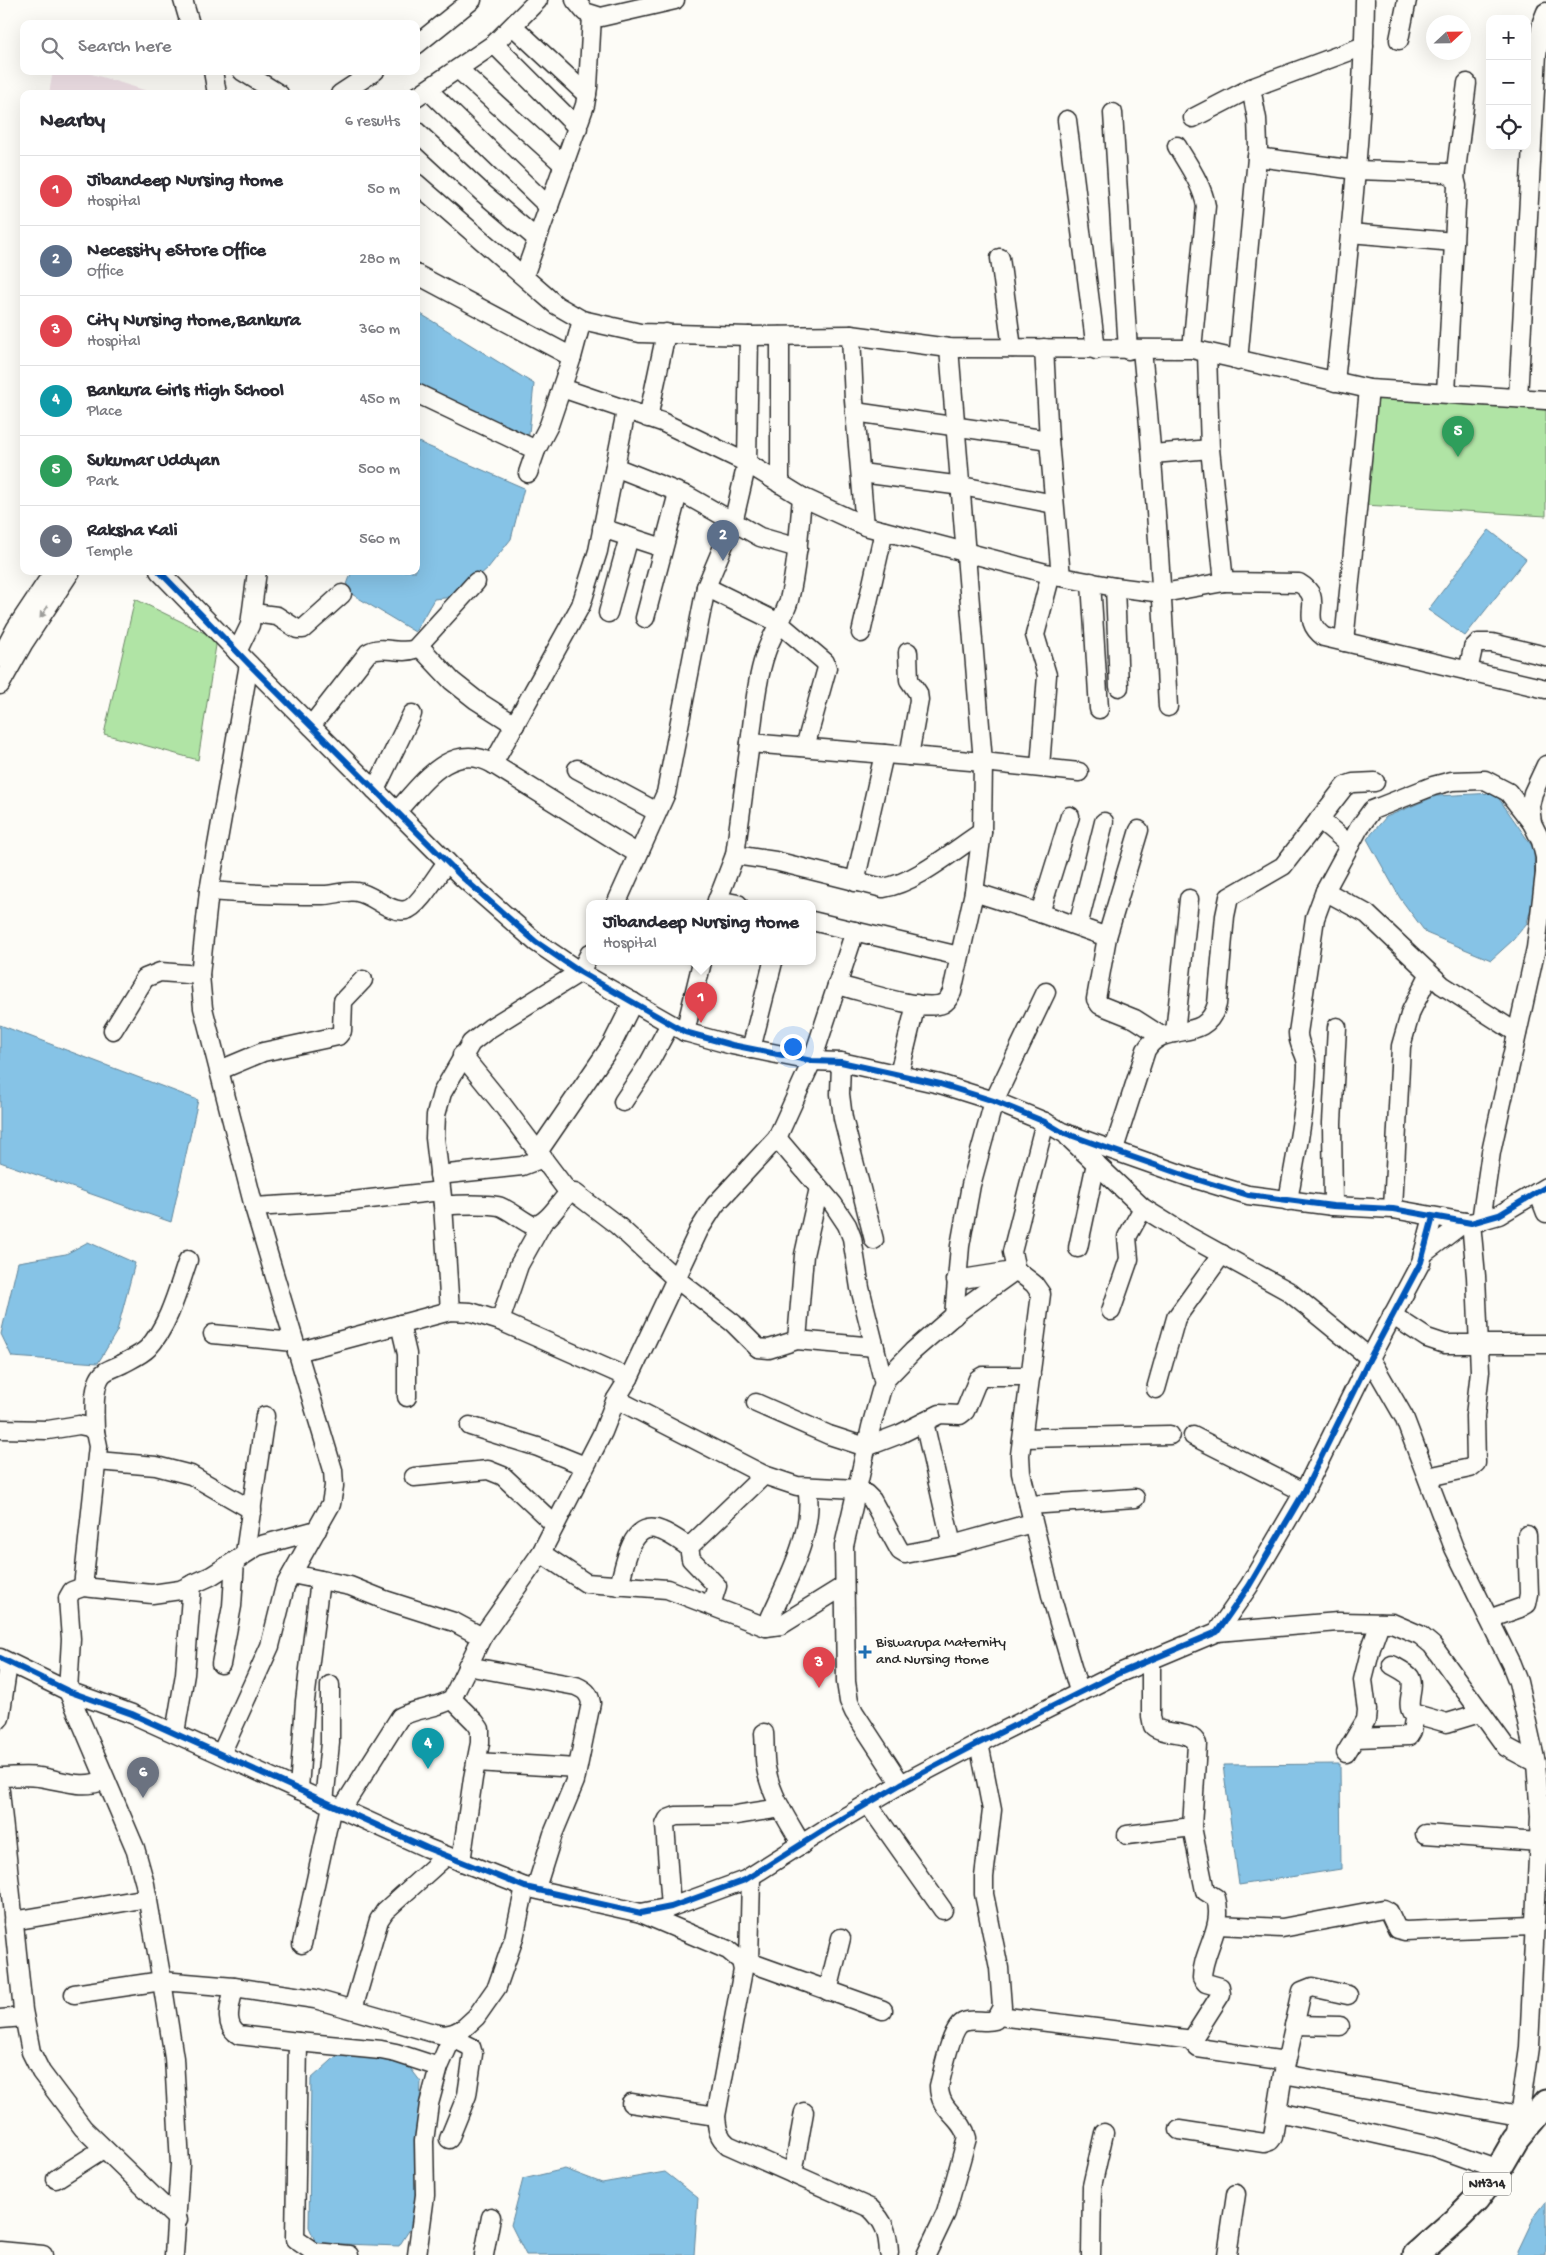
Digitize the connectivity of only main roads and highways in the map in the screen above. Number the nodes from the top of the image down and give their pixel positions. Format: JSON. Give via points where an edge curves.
{"nodes":[{"id":1,"x":1546,"y":2103,"type":"edge"},
{"id":2,"x":1416,"y":2255,"type":"edge"}],
"edges":[{"from":1,"to":2,"type":"highway","number":"NH314","via":[[1518,2127],[1498,2170],[1476,2200]]}]}
